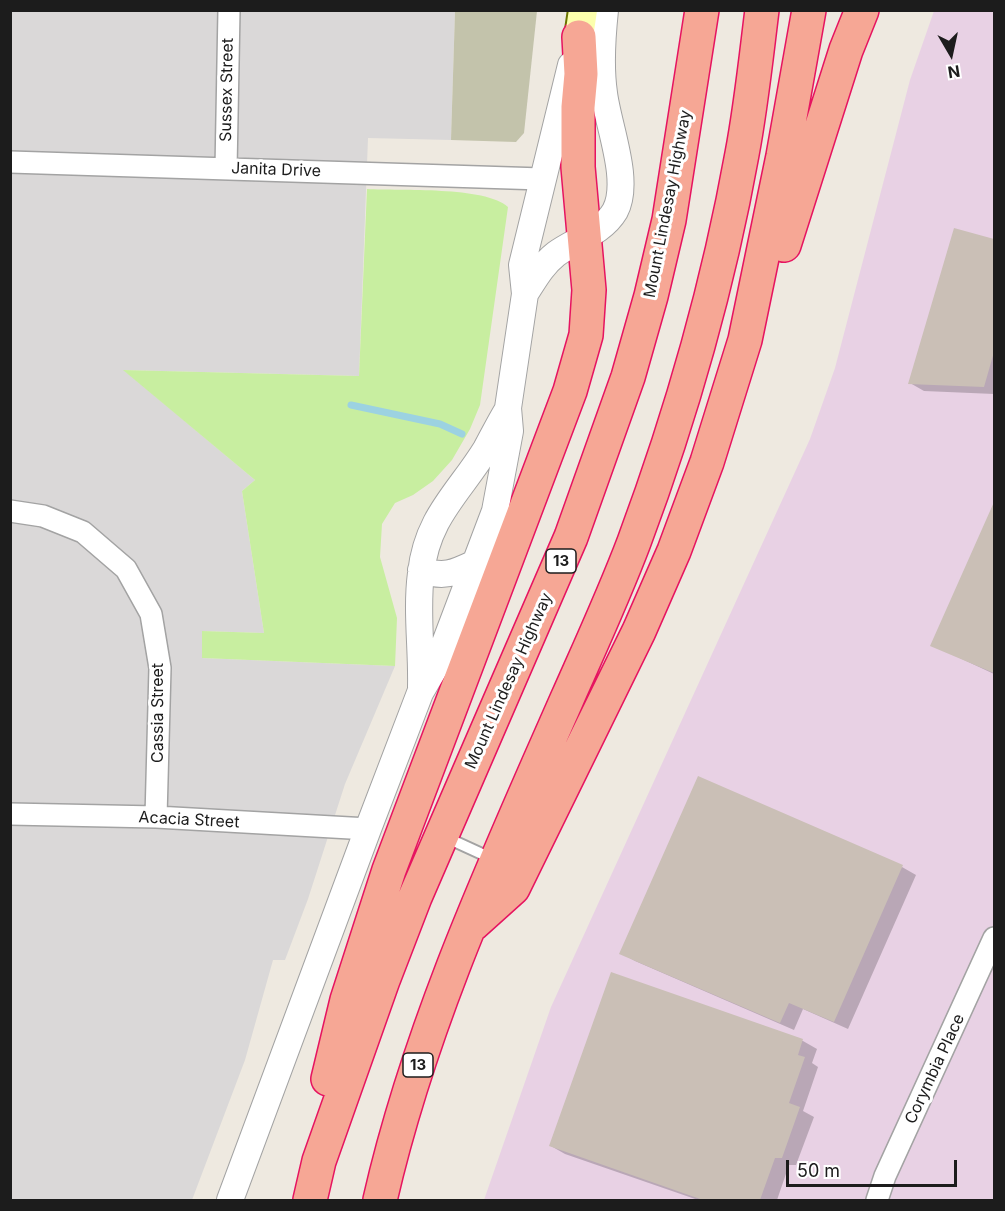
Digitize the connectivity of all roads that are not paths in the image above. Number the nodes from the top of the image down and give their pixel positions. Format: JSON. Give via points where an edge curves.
{"nodes":[{"id":1,"x":229,"y":10,"type":"edge"},
{"id":2,"x":605,"y":10,"type":"edge"},
{"id":3,"x":702,"y":10,"type":"edge"},
{"id":4,"x":762,"y":10,"type":"edge"},
{"id":5,"x":809,"y":10,"type":"edge"},
{"id":6,"x":862,"y":10,"type":"edge"},
{"id":7,"x":581,"y":24,"type":"edge"},
{"id":8,"x":10,"y":162,"type":"edge"},
{"id":9,"x":226,"y":168,"type":"junction"},
{"id":10,"x":542,"y":179,"type":"junction"},
{"id":11,"x":584,"y":238,"type":"junction"},
{"id":12,"x":525,"y":294,"type":"junction"},
{"id":13,"x":745,"y":340,"type":"junction"},
{"id":14,"x":508,"y":408,"type":"junction"},
{"id":15,"x":10,"y":511,"type":"edge"},
{"id":16,"x":476,"y":563,"type":"junction"},
{"id":17,"x":421,"y":570,"type":"junction"},
{"id":18,"x":420,"y":693,"type":"junction"},
{"id":19,"x":10,"y":814,"type":"edge"},
{"id":20,"x":156,"y":818,"type":"junction"},
{"id":21,"x":368,"y":829,"type":"junction"},
{"id":22,"x":442,"y":836,"type":"junction"},
{"id":23,"x":496,"y":860,"type":"junction"},
{"id":24,"x":465,"y":932,"type":"junction"},
{"id":25,"x":994,"y":938,"type":"edge"},
{"id":26,"x":319,"y":1161,"type":"junction"},
{"id":27,"x":230,"y":1200,"type":"edge"},
{"id":28,"x":310,"y":1200,"type":"edge"},
{"id":29,"x":380,"y":1200,"type":"edge"},
{"id":30,"x":877,"y":1200,"type":"edge"}],
"edges":[{"from":1,"to":9,"type":"street","name":"Sussex Street"},
{"from":2,"to":11,"type":"street","via":[[601,60],[620,191],[615,211]]},
{"from":3,"to":22,"type":"highway","name":"Mount Lindesay Highway","number":"13","via":[[669,220],[628,377],[571,537]]},
{"from":4,"to":23,"type":"highway","number":"13","via":[[743,151],[697,353],[633,545]]},
{"from":5,"to":13,"type":"highway"},
{"from":6,"to":13,"type":"highway","via":[[768,294]]},
{"from":7,"to":10,"type":"street"},
{"from":7,"to":11,"type":"highway","via":[[578,167]]},
{"from":8,"to":9,"type":"street","name":"Janita Drive"},
{"from":9,"to":10,"type":"street","name":"Janita Drive"},
{"from":10,"to":12,"type":"street","via":[[522,265]]},
{"from":11,"to":12,"type":"street","via":[[554,256]]},
{"from":11,"to":26,"type":"highway","via":[[589,290],[580,359],[368,930],[319,1114]]},
{"from":12,"to":14,"type":"street"},
{"from":13,"to":24,"type":"highway","via":[[707,462],[639,631],[513,888]]},
{"from":14,"to":16,"type":"street","via":[[510,431],[495,511]]},
{"from":14,"to":17,"type":"street","via":[[433,528]]},
{"from":15,"to":20,"type":"street","name":"Cassia Street","via":[[43,516],[83,532],[126,569],[151,614],[160,668]]},
{"from":16,"to":17,"type":"street","via":[[441,575]]},
{"from":16,"to":18,"type":"street","via":[[437,664]]},
{"from":17,"to":18,"type":"street"},
{"from":18,"to":21,"type":"street"},
{"from":19,"to":20,"type":"street","name":"Acacia Street"},
{"from":20,"to":21,"type":"street","name":"Acacia Street"},
{"from":21,"to":27,"type":"street"},
{"from":22,"to":23,"type":"lane"},
{"from":22,"to":26,"type":"highway","name":"Mount Lindesay Highway","number":"13","via":[[382,980]]},
{"from":23,"to":24,"type":"highway","number":"13"},
{"from":24,"to":29,"type":"highway","number":"13","via":[[405,1106]]},
{"from":25,"to":30,"type":"street","name":"Corymbia Place"},
{"from":26,"to":28,"type":"highway","name":"Mount Lindesay Highway","number":"13"}]}
